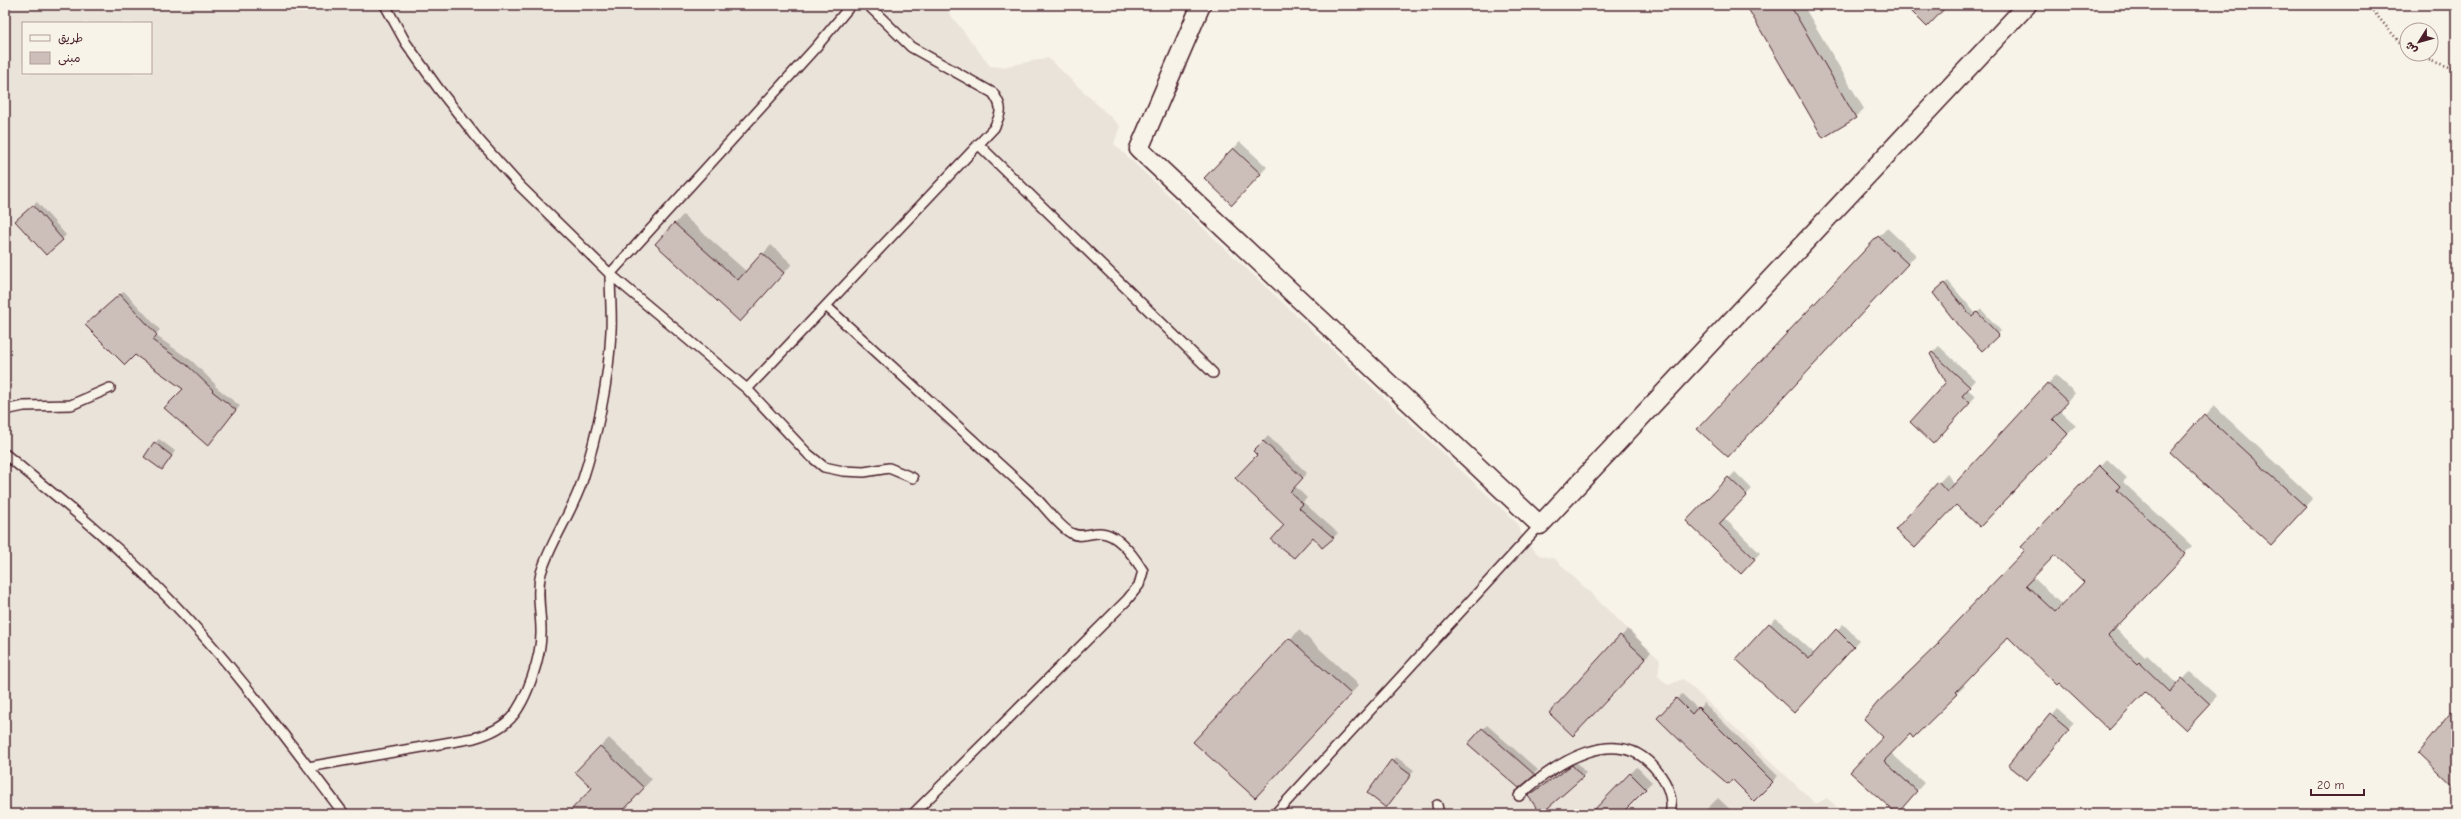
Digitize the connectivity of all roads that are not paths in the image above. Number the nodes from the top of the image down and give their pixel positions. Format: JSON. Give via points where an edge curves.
{"nodes":[{"id":1,"x":385,"y":5,"type":"edge"},
{"id":2,"x":852,"y":5,"type":"edge"},
{"id":3,"x":868,"y":5,"type":"edge"},
{"id":4,"x":1201,"y":5,"type":"edge"},
{"id":5,"x":2027,"y":5,"type":"edge"},
{"id":6,"x":978,"y":144,"type":"junction"},
{"id":7,"x":610,"y":274,"type":"junction"},
{"id":8,"x":826,"y":306,"type":"junction"},
{"id":9,"x":1213,"y":373,"type":"dead end"},
{"id":10,"x":110,"y":388,"type":"dead end"},
{"id":11,"x":747,"y":389,"type":"junction"},
{"id":12,"x":5,"y":410,"type":"edge"},
{"id":13,"x":5,"y":454,"type":"edge"},
{"id":14,"x":913,"y":478,"type":"dead end"},
{"id":15,"x":1540,"y":525,"type":"junction"},
{"id":16,"x":308,"y":767,"type":"junction"},
{"id":17,"x":1519,"y":796,"type":"dead end"},
{"id":18,"x":344,"y":814,"type":"edge"},
{"id":19,"x":913,"y":814,"type":"edge"},
{"id":20,"x":1275,"y":814,"type":"edge"},
{"id":21,"x":1670,"y":814,"type":"edge"}],
"edges":[{"from":1,"to":7,"type":"lane","via":[[406,43],[478,139],[520,186]]},
{"from":2,"to":7,"type":"lane"},
{"from":3,"to":6,"type":"lane","via":[[911,47],[992,93],[1000,103],[1000,116],[994,128]]},
{"from":4,"to":15,"type":"street","via":[[1139,150]]},
{"from":5,"to":15,"type":"street"},
{"from":6,"to":8,"type":"lane"},
{"from":6,"to":9,"type":"lane"},
{"from":7,"to":11,"type":"lane"},
{"from":7,"to":16,"type":"lane","via":[[611,332],[605,389],[581,483],[548,552],[540,576],[541,632],[538,653],[522,699],[511,718],[493,732],[474,738]]},
{"from":8,"to":11,"type":"lane"},
{"from":8,"to":19,"type":"lane","via":[[1032,494],[1062,527],[1072,534],[1083,536],[1102,533],[1116,539],[1143,571],[1139,585],[1127,600]]},
{"from":10,"to":12,"type":"lane","via":[[71,405],[24,406]]},
{"from":11,"to":14,"type":"lane","via":[[808,454],[824,466],[843,471],[864,472],[889,468]]},
{"from":13,"to":16,"type":"lane","via":[[91,524],[169,598],[243,684]]},
{"from":15,"to":20,"type":"lane"},
{"from":16,"to":18,"type":"lane"},
{"from":17,"to":21,"type":"lane","via":[[1540,777],[1564,762],[1606,747],[1623,747],[1639,754],[1652,764],[1662,778],[1669,793]]}]}
